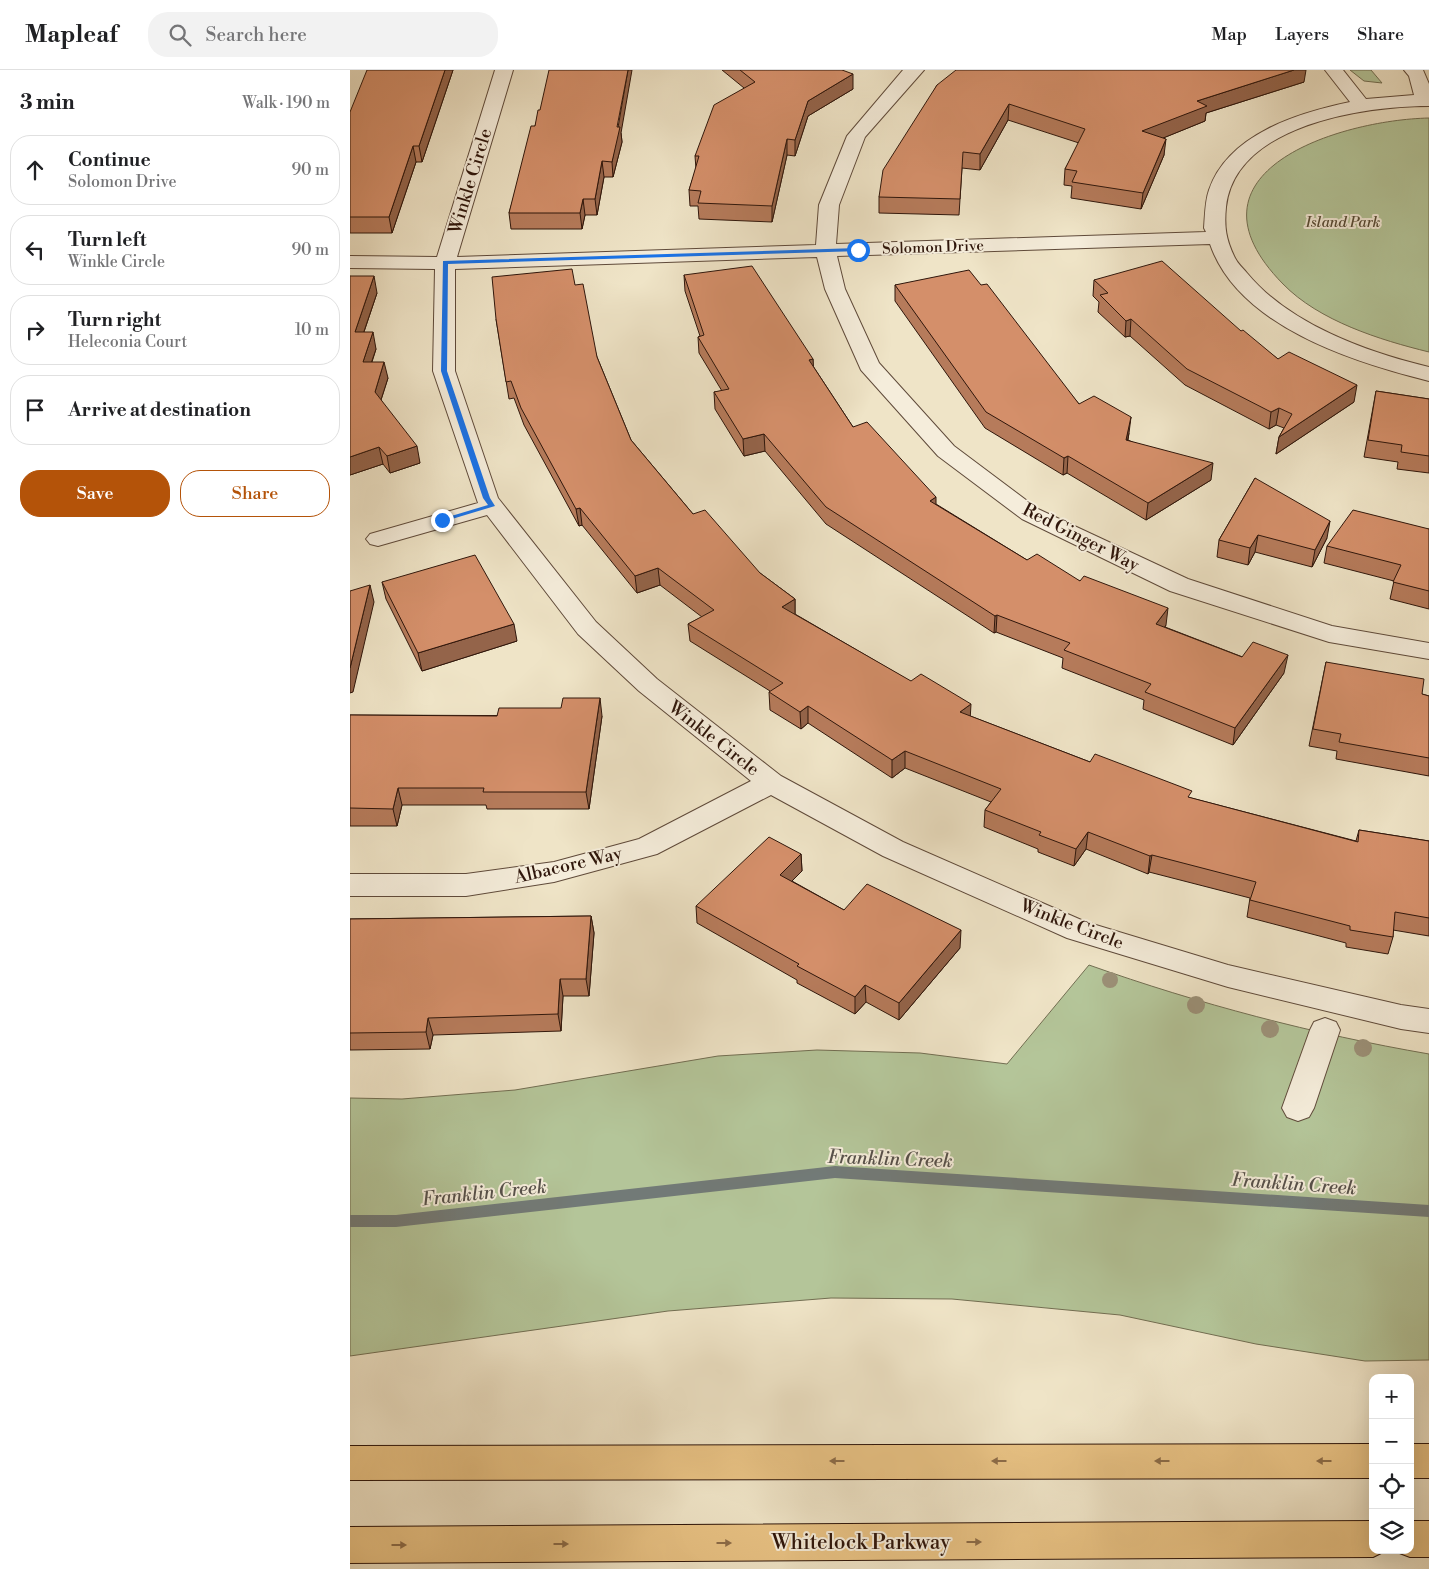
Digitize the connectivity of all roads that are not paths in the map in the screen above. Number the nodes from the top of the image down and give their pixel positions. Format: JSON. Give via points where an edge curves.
{"nodes":[{"id":1,"x":504,"y":70,"type":"edge"},
{"id":2,"x":915,"y":70,"type":"edge"},
{"id":3,"x":1334,"y":70,"type":"edge"},
{"id":4,"x":1414,"y":70,"type":"edge"},
{"id":5,"x":1427,"y":101,"type":"edge"},
{"id":6,"x":1362,"y":106,"type":"junction"},
{"id":7,"x":1215,"y":238,"type":"junction"},
{"id":8,"x":826,"y":251,"type":"junction"},
{"id":9,"x":350,"y":262,"type":"edge"},
{"id":10,"x":445,"y":263,"type":"junction"},
{"id":11,"x":1429,"y":374,"type":"edge"},
{"id":12,"x":492,"y":506,"type":"junction"},
{"id":13,"x":378,"y":539,"type":"dead end"},
{"id":14,"x":1429,"y":651,"type":"edge"},
{"id":15,"x":771,"y":783,"type":"junction"},
{"id":16,"x":350,"y":885,"type":"edge"},
{"id":17,"x":1429,"y":1021,"type":"edge"},
{"id":18,"x":1325,"y":1030,"type":"dead end"},
{"id":19,"x":1298,"y":1108,"type":"dead end"},
{"id":20,"x":1369,"y":1461,"type":"edge"},
{"id":21,"x":1414,"y":1461,"type":"edge"},
{"id":22,"x":1429,"y":1461,"type":"edge"},
{"id":23,"x":350,"y":1462,"type":"edge"},
{"id":24,"x":1369,"y":1539,"type":"edge"},
{"id":25,"x":1414,"y":1539,"type":"edge"},
{"id":26,"x":1429,"y":1539,"type":"edge"},
{"id":27,"x":350,"y":1545,"type":"edge"}],
"edges":[{"from":1,"to":10,"type":"street","name":"Winkle Circle"},
{"from":2,"to":8,"type":"street","name":"Red Ginger Way","via":[[856,136],[829,205]]},
{"from":3,"to":6,"type":"street"},
{"from":4,"to":5,"type":"street"},
{"from":5,"to":6,"type":"street"},
{"from":6,"to":7,"type":"street","via":[[1316,116],[1276,132],[1244,153],[1223,177],[1213,205]]},
{"from":7,"to":8,"type":"street","name":"Solomon Drive"},
{"from":7,"to":11,"type":"street","via":[[1231,269],[1257,298],[1296,326],[1343,349],[1405,370]]},
{"from":8,"to":10,"type":"street","name":"Solomon Drive"},
{"from":8,"to":14,"type":"street","name":"Red Ginger Way","via":[[835,289],[868,365],[946,452],[1030,514],[1179,585],[1329,634]]},
{"from":9,"to":10,"type":"street","name":"Solomon Drive"},
{"from":10,"to":12,"type":"street","name":"Winkle Circle","via":[[444,371],[486,498]]},
{"from":12,"to":13,"type":"street"},
{"from":12,"to":15,"type":"street","name":"Winkle Circle","via":[[587,628],[648,686]]},
{"from":15,"to":16,"type":"street","name":"Albacore Way","via":[[647,846],[554,872],[466,885]]},
{"from":15,"to":17,"type":"street","name":"Winkle Circle","via":[[892,849],[1077,930],[1228,976]]},
{"from":18,"to":19,"type":"street"},
{"from":20,"to":23,"type":"main road","one_way":true},
{"from":21,"to":22,"type":"main road"},
{"from":27,"to":24,"type":"main road","name":"Whitelock Parkway","one_way":true},
{"from":25,"to":26,"type":"main road"}]}
